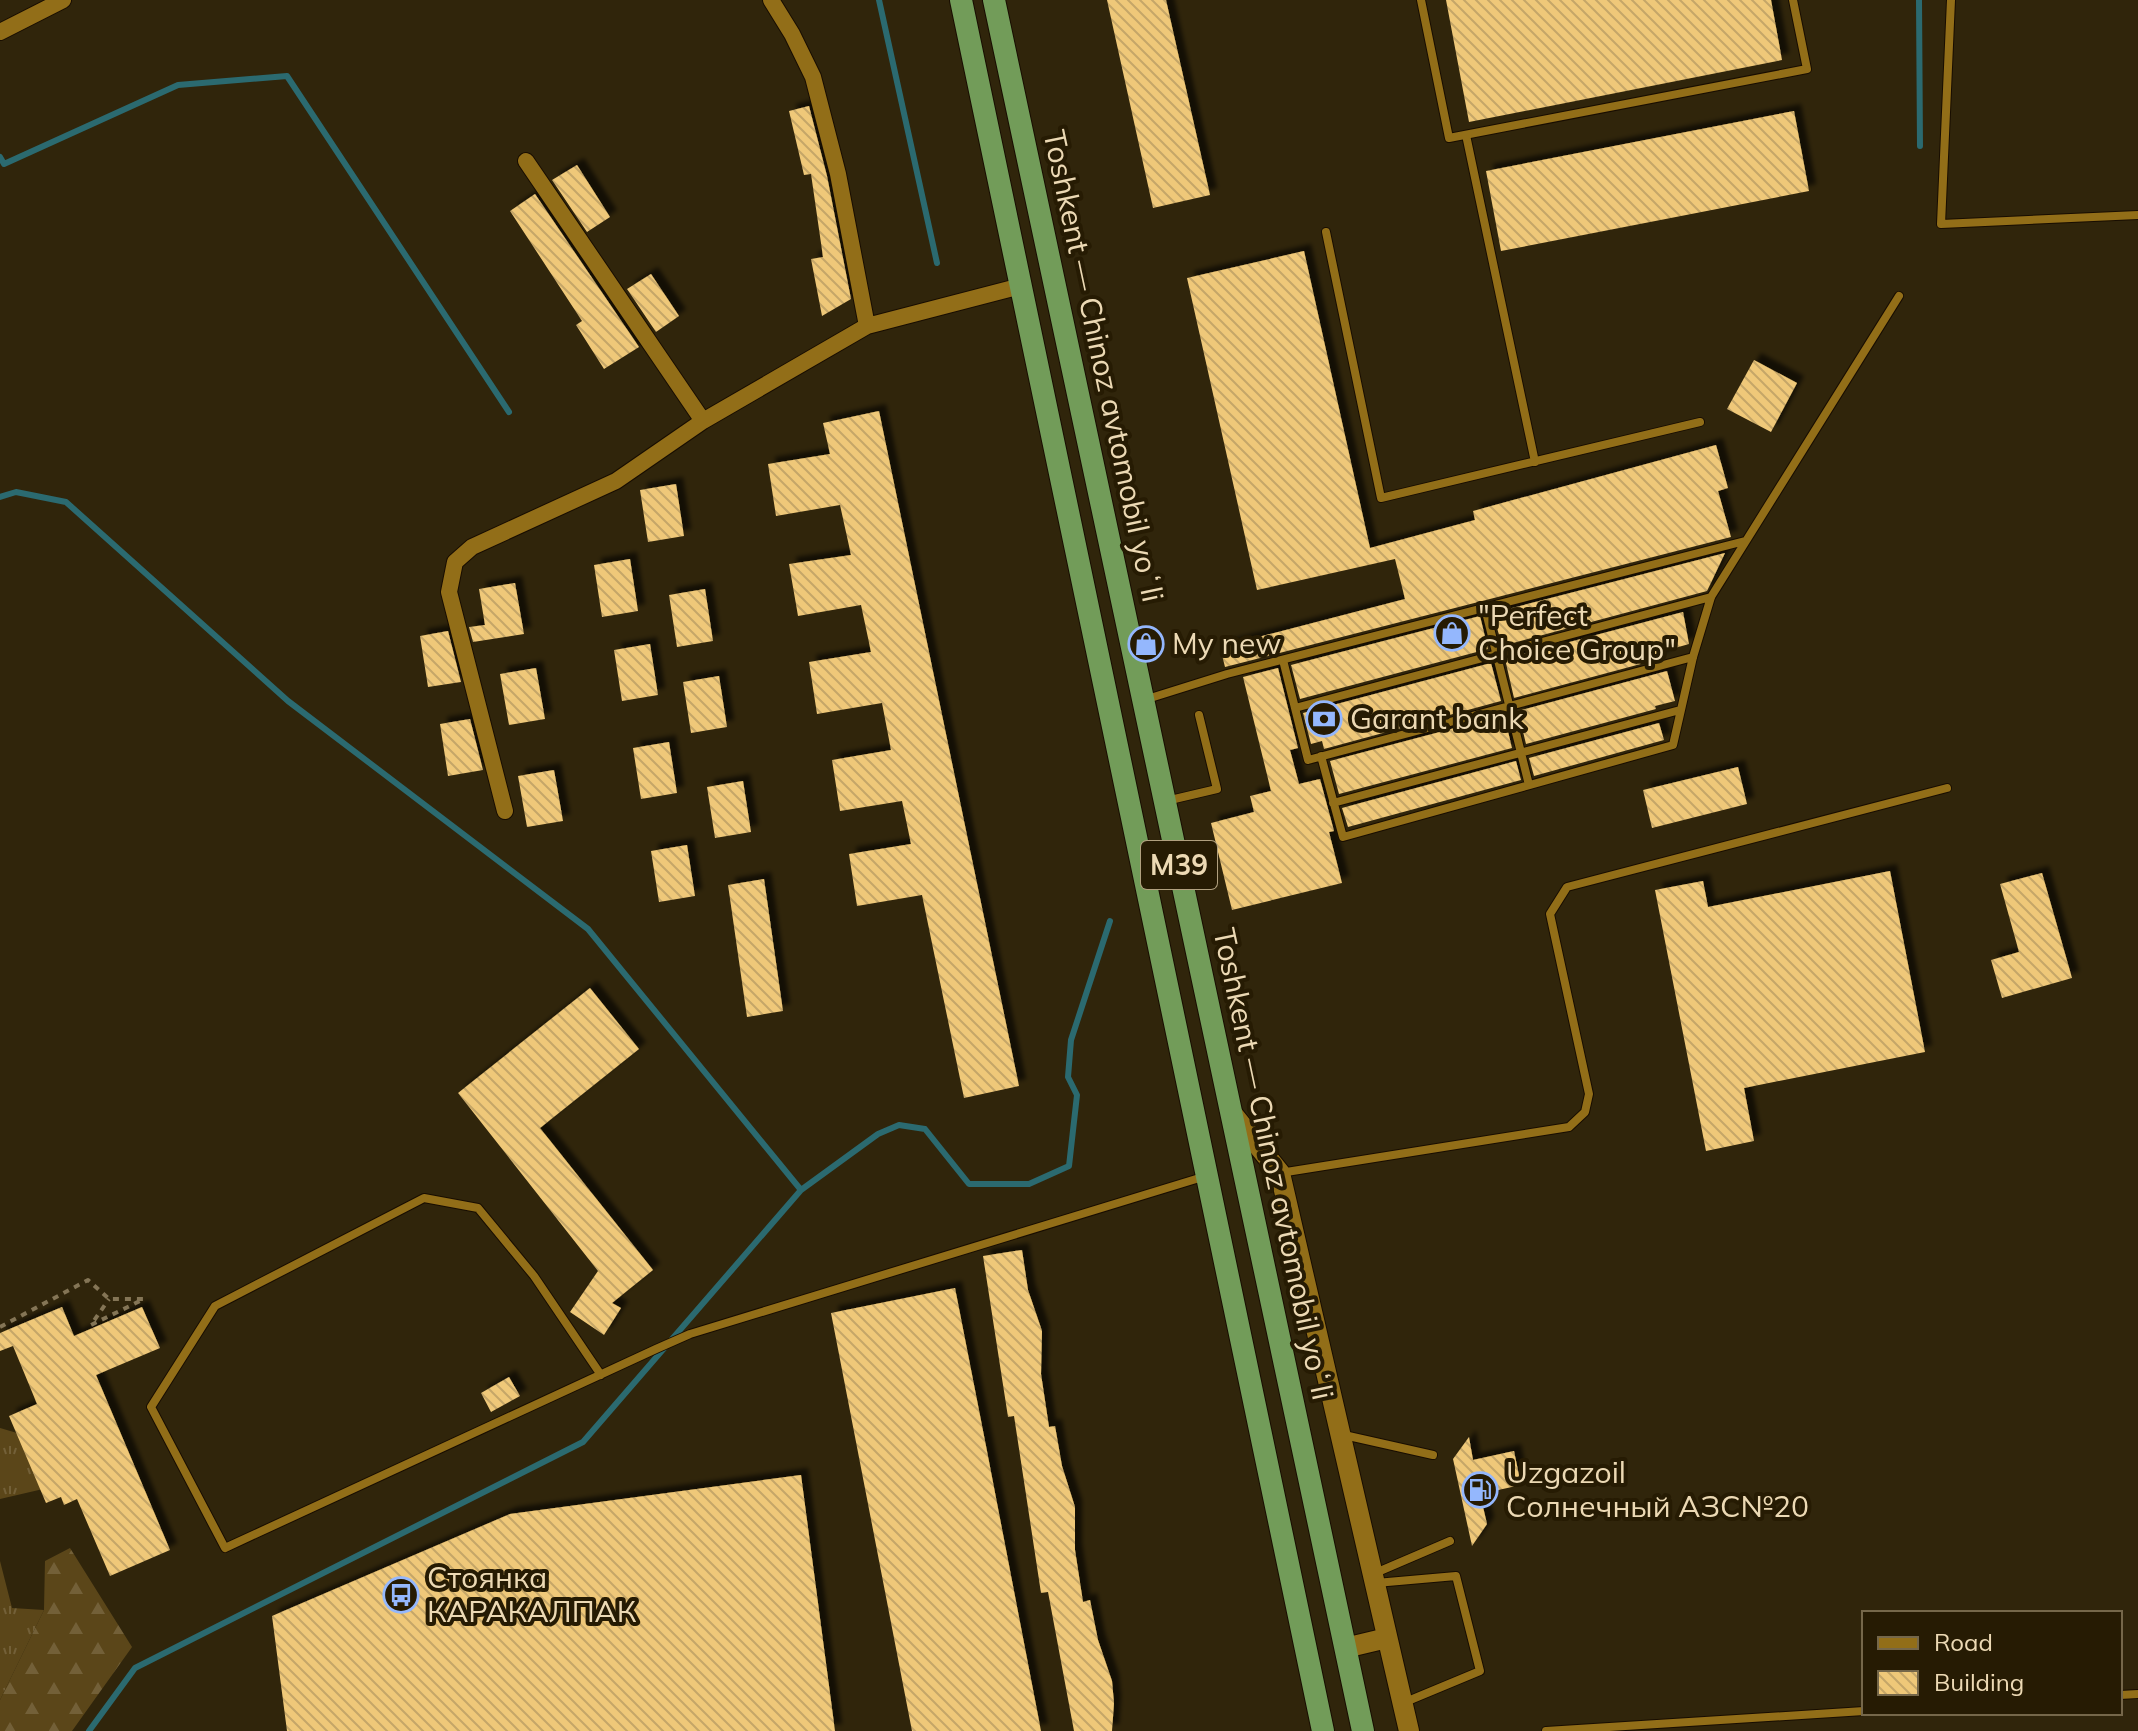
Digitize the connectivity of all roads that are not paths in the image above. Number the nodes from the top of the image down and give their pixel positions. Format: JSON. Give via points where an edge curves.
{"nodes":[{"id":1,"x":63,"y":0,"type":"edge"},
{"id":2,"x":771,"y":0,"type":"edge"},
{"id":3,"x":961,"y":0,"type":"edge"},
{"id":4,"x":994,"y":0,"type":"edge"},
{"id":5,"x":1421,"y":0,"type":"edge"},
{"id":6,"x":1793,"y":0,"type":"edge"},
{"id":7,"x":1951,"y":0,"type":"edge"},
{"id":8,"x":0,"y":32,"type":"edge"},
{"id":9,"x":1466,"y":135,"type":"junction"},
{"id":10,"x":526,"y":161,"type":"dead end"},
{"id":11,"x":2138,"y":215,"type":"edge"},
{"id":12,"x":1326,"y":232,"type":"dead end"},
{"id":13,"x":1021,"y":286,"type":"junction"},
{"id":14,"x":1899,"y":296,"type":"dead end"},
{"id":15,"x":867,"y":326,"type":"junction"},
{"id":16,"x":703,"y":421,"type":"junction"},
{"id":17,"x":1700,"y":422,"type":"dead end"},
{"id":18,"x":1535,"y":462,"type":"junction"},
{"id":19,"x":1745,"y":541,"type":"junction"},
{"id":20,"x":1711,"y":597,"type":"junction"},
{"id":21,"x":1485,"y":608,"type":"junction"},
{"id":22,"x":1497,"y":654,"type":"junction"},
{"id":23,"x":1693,"y":657,"type":"junction"},
{"id":24,"x":1283,"y":660,"type":"junction"},
{"id":25,"x":1143,"y":700,"type":"junction"},
{"id":26,"x":1510,"y":706,"type":"junction"},
{"id":27,"x":1295,"y":708,"type":"junction"},
{"id":28,"x":1680,"y":710,"type":"junction"},
{"id":29,"x":1199,"y":715,"type":"dead end"},
{"id":30,"x":1521,"y":752,"type":"junction"},
{"id":31,"x":1321,"y":756,"type":"junction"},
{"id":32,"x":1529,"y":785,"type":"junction"},
{"id":33,"x":1947,"y":788,"type":"dead end"},
{"id":34,"x":1165,"y":801,"type":"junction"},
{"id":35,"x":1333,"y":803,"type":"junction"},
{"id":36,"x":505,"y":811,"type":"dead end"},
{"id":37,"x":1231,"y":1112,"type":"junction"},
{"id":38,"x":1280,"y":1173,"type":"junction"},
{"id":39,"x":1207,"y":1176,"type":"junction"},
{"id":40,"x":601,"y":1375,"type":"junction"},
{"id":41,"x":1342,"y":1434,"type":"junction"},
{"id":42,"x":1433,"y":1455,"type":"dead end"},
{"id":43,"x":1450,"y":1541,"type":"dead end"},
{"id":44,"x":1374,"y":1579,"type":"junction"},
{"id":45,"x":1300,"y":1622,"type":"junction"},
{"id":46,"x":1340,"y":1623,"type":"junction"},
{"id":47,"x":1387,"y":1638,"type":"junction"},
{"id":48,"x":1345,"y":1648,"type":"junction"},
{"id":49,"x":1402,"y":1703,"type":"junction"},
{"id":50,"x":1862,"y":1711,"type":"edge"},
{"id":51,"x":1323,"y":1731,"type":"edge"},
{"id":52,"x":1363,"y":1731,"type":"edge"},
{"id":53,"x":1409,"y":1731,"type":"edge"},
{"id":54,"x":1546,"y":1731,"type":"edge"}],
"edges":[{"from":1,"to":8,"type":"street"},
{"from":2,"to":15,"type":"street","via":[[813,77]]},
{"from":3,"to":13,"type":"highway","name":"Toshkent — Chinoz avtomobil yoʻli","number":"M39"},
{"from":4,"to":25,"type":"highway","name":"Toshkent — Chinoz avtomobil yoʻli","number":"M39"},
{"from":5,"to":9,"type":"lane","via":[[1449,138]]},
{"from":6,"to":9,"type":"lane","via":[[1807,69]]},
{"from":7,"to":11,"type":"lane","via":[[1941,224]]},
{"from":9,"to":18,"type":"lane"},
{"from":10,"to":16,"type":"street"},
{"from":12,"to":18,"type":"lane","via":[[1381,498]]},
{"from":13,"to":15,"type":"street"},
{"from":13,"to":39,"type":"highway","name":"Toshkent — Chinoz avtomobil yoʻli","number":"M39"},
{"from":14,"to":19,"type":"lane"},
{"from":15,"to":16,"type":"street"},
{"from":16,"to":36,"type":"street","via":[[616,481],[472,547],[455,562],[449,592]]},
{"from":17,"to":18,"type":"lane"},
{"from":19,"to":20,"type":"lane"},
{"from":19,"to":21,"type":"lane"},
{"from":20,"to":22,"type":"lane"},
{"from":20,"to":23,"type":"lane"},
{"from":21,"to":22,"type":"lane"},
{"from":21,"to":24,"type":"lane"},
{"from":22,"to":26,"type":"lane"},
{"from":22,"to":27,"type":"lane"},
{"from":23,"to":26,"type":"lane"},
{"from":23,"to":28,"type":"lane"},
{"from":24,"to":25,"type":"lane"},
{"from":24,"to":27,"type":"lane"},
{"from":25,"to":34,"type":"highway","name":"Toshkent — Chinoz avtomobil yoʻli","number":"M39"},
{"from":26,"to":30,"type":"lane"},
{"from":26,"to":31,"type":"lane"},
{"from":27,"to":31,"type":"lane","via":[[1308,760]]},
{"from":28,"to":30,"type":"lane"},
{"from":28,"to":32,"type":"lane","via":[[1673,745]]},
{"from":29,"to":34,"type":"lane","via":[[1217,789]]},
{"from":30,"to":32,"type":"lane"},
{"from":30,"to":35,"type":"lane"},
{"from":31,"to":35,"type":"lane"},
{"from":32,"to":35,"type":"lane","via":[[1343,837]]},
{"from":33,"to":38,"type":"lane","via":[[1567,887],[1550,914],[1589,1094],[1585,1112],[1569,1127]]},
{"from":34,"to":37,"type":"highway","name":"Toshkent — Chinoz avtomobil yoʻli","number":"M39"},
{"from":37,"to":38,"type":"street","number":"M39"},
{"from":37,"to":46,"type":"highway","name":"Toshkent — Chinoz avtomobil yoʻli","number":"M39"},
{"from":38,"to":41,"type":"street","number":"M39"},
{"from":39,"to":40,"type":"lane","via":[[678,1339]]},
{"from":39,"to":45,"type":"highway","name":"Toshkent — Chinoz avtomobil yoʻli","number":"M39"},
{"from":40,"to":40,"type":"lane","via":[[534,1276],[478,1208],[424,1198],[215,1306],[151,1407],[225,1548]]},
{"from":41,"to":42,"type":"lane"},
{"from":41,"to":44,"type":"street","number":"M39"},
{"from":43,"to":44,"type":"lane"},
{"from":44,"to":47,"type":"street","number":"M39"},
{"from":44,"to":49,"type":"lane","via":[[1456,1576],[1480,1671]]},
{"from":45,"to":46,"type":"highway","via":[[1314,1628]]},
{"from":45,"to":51,"type":"highway","name":"Toshkent — Chinoz avtomobil yoʻli","number":"M39"},
{"from":46,"to":48,"type":"highway","name":"Toshkent — Chinoz avtomobil yoʻli","number":"M39"},
{"from":47,"to":48,"type":"street"},
{"from":47,"to":49,"type":"street","number":"M39"},
{"from":48,"to":52,"type":"highway","name":"Toshkent — Chinoz avtomobil yoʻli","number":"M39"},
{"from":49,"to":53,"type":"street","number":"M39"},
{"from":50,"to":54,"type":"lane"}]}
